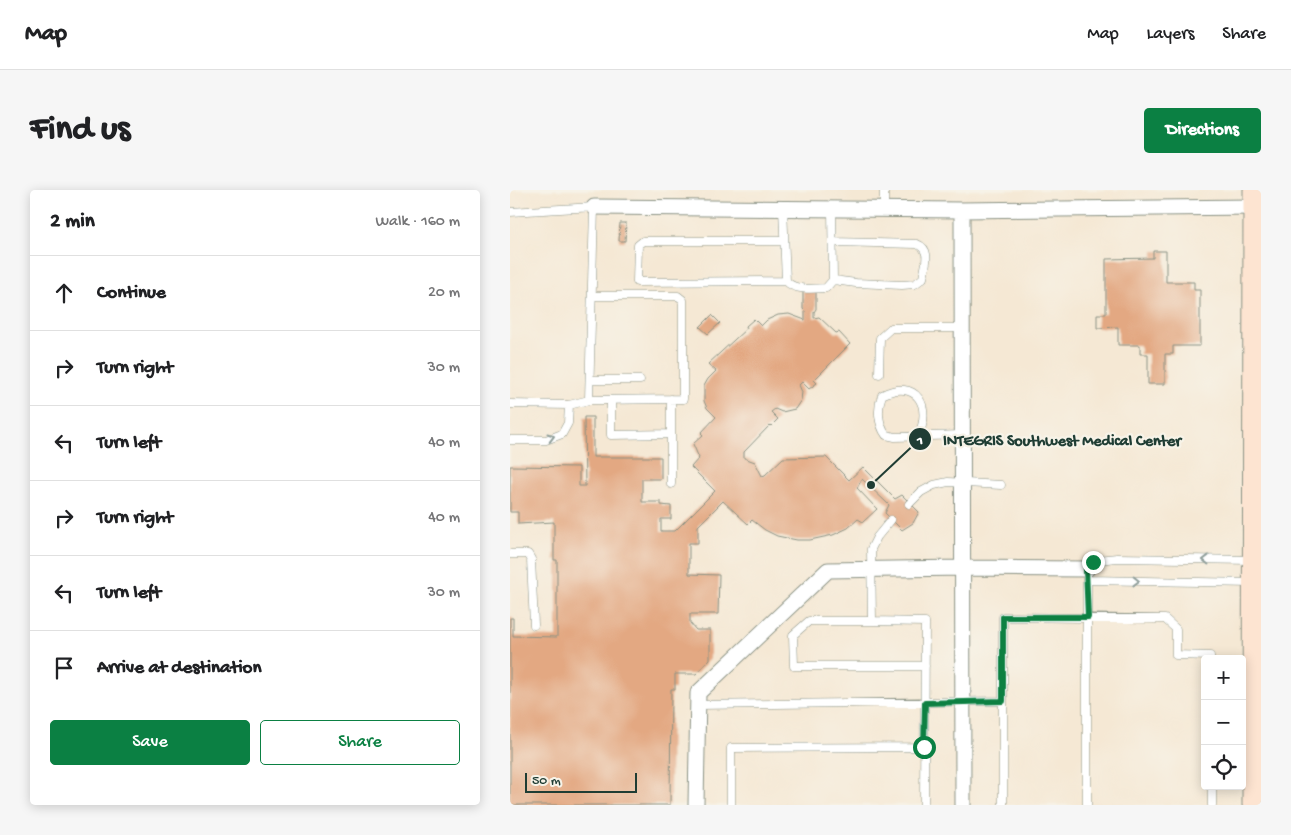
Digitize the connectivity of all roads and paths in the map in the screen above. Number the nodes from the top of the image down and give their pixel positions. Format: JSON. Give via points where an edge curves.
{"nodes":[{"id":1,"x":884,"y":190,"type":"edge"},
{"id":2,"x":1254,"y":198,"type":"edge"},
{"id":3,"x":594,"y":207,"type":"junction"},
{"id":4,"x":783,"y":208,"type":"junction"},
{"id":5,"x":832,"y":209,"type":"junction"},
{"id":6,"x":884,"y":209,"type":"junction"},
{"id":7,"x":962,"y":210,"type":"junction"},
{"id":8,"x":510,"y":212,"type":"edge"},
{"id":9,"x":784,"y":240,"type":"junction"},
{"id":10,"x":833,"y":242,"type":"junction"},
{"id":11,"x":1257,"y":273,"type":"edge"},
{"id":12,"x":834,"y":280,"type":"junction"},
{"id":13,"x":786,"y":281,"type":"junction"},
{"id":14,"x":592,"y":296,"type":"junction"},
{"id":15,"x":961,"y":328,"type":"junction"},
{"id":16,"x":879,"y":374,"type":"dead end"},
{"id":17,"x":590,"y":380,"type":"junction"},
{"id":18,"x":640,"y":380,"type":"dead end"},
{"id":19,"x":671,"y":399,"type":"junction"},
{"id":20,"x":589,"y":400,"type":"junction"},
{"id":21,"x":611,"y":400,"type":"junction"},
{"id":22,"x":510,"y":404,"type":"edge"},
{"id":23,"x":569,"y":405,"type":"junction"},
{"id":24,"x":671,"y":434,"type":"junction"},
{"id":25,"x":962,"y":435,"type":"junction"},
{"id":26,"x":918,"y":436,"type":"junction"},
{"id":27,"x":510,"y":440,"type":"edge"},
{"id":28,"x":671,"y":484,"type":"dead end"},
{"id":29,"x":962,"y":484,"type":"junction"},
{"id":30,"x":1001,"y":484,"type":"dead end"},
{"id":31,"x":909,"y":504,"type":"dead end"},
{"id":32,"x":892,"y":520,"type":"dead end"},
{"id":33,"x":510,"y":554,"type":"edge"},
{"id":34,"x":1254,"y":560,"type":"junction"},
{"id":35,"x":962,"y":568,"type":"junction"},
{"id":36,"x":872,"y":569,"type":"junction"},
{"id":37,"x":1087,"y":575,"type":"junction"},
{"id":38,"x":1254,"y":583,"type":"junction"},
{"id":39,"x":1088,"y":617,"type":"junction"},
{"id":40,"x":872,"y":621,"type":"junction"},
{"id":41,"x":1258,"y":622,"type":"edge"},
{"id":42,"x":534,"y":625,"type":"dead end"},
{"id":43,"x":1201,"y":656,"type":"edge"},
{"id":44,"x":925,"y":666,"type":"junction"},
{"id":45,"x":1003,"y":701,"type":"junction"},
{"id":46,"x":963,"y":702,"type":"junction"},
{"id":47,"x":925,"y":703,"type":"junction"},
{"id":48,"x":698,"y":705,"type":"junction"},
{"id":49,"x":924,"y":747,"type":"junction"},
{"id":50,"x":1212,"y":790,"type":"edge"},
{"id":51,"x":696,"y":805,"type":"edge"},
{"id":52,"x":730,"y":805,"type":"edge"},
{"id":53,"x":924,"y":805,"type":"edge"},
{"id":54,"x":963,"y":805,"type":"edge"},
{"id":55,"x":1003,"y":805,"type":"edge"},
{"id":56,"x":1087,"y":805,"type":"edge"},
{"id":57,"x":1212,"y":805,"type":"edge"},
{"id":58,"x":1253,"y":805,"type":"edge"}],
"edges":[{"from":1,"to":6,"type":"lane"},
{"from":2,"to":7,"type":"street"},
{"from":2,"to":11,"type":"main road"},
{"from":3,"to":4,"type":"street"},
{"from":3,"to":8,"type":"lane"},
{"from":3,"to":14,"type":"lane"},
{"from":4,"to":5,"type":"street"},
{"from":4,"to":9,"type":"lane"},
{"from":5,"to":6,"type":"street"},
{"from":5,"to":10,"type":"lane"},
{"from":6,"to":7,"type":"street"},
{"from":7,"to":15,"type":"street"},
{"from":9,"to":13,"type":"lane"},
{"from":9,"to":13,"type":"lane","via":[[643,241],[638,245],[637,282]]},
{"from":10,"to":12,"type":"lane"},
{"from":10,"to":12,"type":"lane","via":[[916,244],[926,252],[923,278],[915,284]]},
{"from":11,"to":34,"type":"main road"},
{"from":12,"to":13,"type":"lane","via":[[826,288],[808,289]]},
{"from":14,"to":17,"type":"lane"},
{"from":14,"to":19,"type":"lane","via":[[678,296],[683,300],[683,399]]},
{"from":15,"to":16,"type":"lane","via":[[892,328],[880,338]]},
{"from":15,"to":25,"type":"street"},
{"from":17,"to":18,"type":"lane"},
{"from":17,"to":20,"type":"lane"},
{"from":19,"to":21,"type":"lane"},
{"from":19,"to":24,"type":"lane"},
{"from":20,"to":21,"type":"lane"},
{"from":20,"to":23,"type":"lane"},
{"from":21,"to":24,"type":"lane","via":[[611,435]]},
{"from":22,"to":23,"type":"lane"},
{"from":27,"to":23,"type":"lane","one_way":true,"via":[[546,440],[562,434],[568,423]]},
{"from":24,"to":28,"type":"lane"},
{"from":25,"to":26,"type":"lane"},
{"from":25,"to":29,"type":"street"},
{"from":26,"to":26,"type":"lane","via":[[886,436],[880,427],[879,402],[882,395],[900,390],[911,390],[918,395],[924,421]]},
{"from":29,"to":30,"type":"lane"},
{"from":29,"to":31,"type":"lane","via":[[934,485]]},
{"from":29,"to":35,"type":"street"},
{"from":32,"to":36,"type":"lane","via":[[871,549]]},
{"from":33,"to":42,"type":"lane","via":[[528,554],[531,559]]},
{"from":34,"to":37,"type":"lane","one_way":true,"via":[[1117,558],[1093,562]]},
{"from":34,"to":38,"type":"main road"},
{"from":35,"to":36,"type":"street"},
{"from":35,"to":37,"type":"street"},
{"from":35,"to":46,"type":"street"},
{"from":36,"to":40,"type":"lane"},
{"from":36,"to":48,"type":"street","via":[[828,570],[698,693]]},
{"from":37,"to":38,"type":"lane","one_way":true},
{"from":37,"to":39,"type":"lane"},
{"from":38,"to":41,"type":"main road"},
{"from":39,"to":43,"type":"lane","via":[[1165,619],[1176,629],[1176,655]]},
{"from":39,"to":45,"type":"lane","via":[[1003,617]]},
{"from":39,"to":56,"type":"lane"},
{"from":40,"to":44,"type":"lane","via":[[925,622]]},
{"from":40,"to":44,"type":"lane","via":[[809,621],[794,635],[794,666]]},
{"from":41,"to":58,"type":"main road"},
{"from":44,"to":47,"type":"lane"},
{"from":45,"to":46,"type":"lane"},
{"from":45,"to":55,"type":"lane"},
{"from":46,"to":47,"type":"lane"},
{"from":46,"to":54,"type":"street"},
{"from":47,"to":48,"type":"lane"},
{"from":47,"to":49,"type":"lane"},
{"from":48,"to":51,"type":"street"},
{"from":49,"to":52,"type":"lane","via":[[730,748]]},
{"from":49,"to":53,"type":"lane"},
{"from":50,"to":57,"type":"lane"}]}
